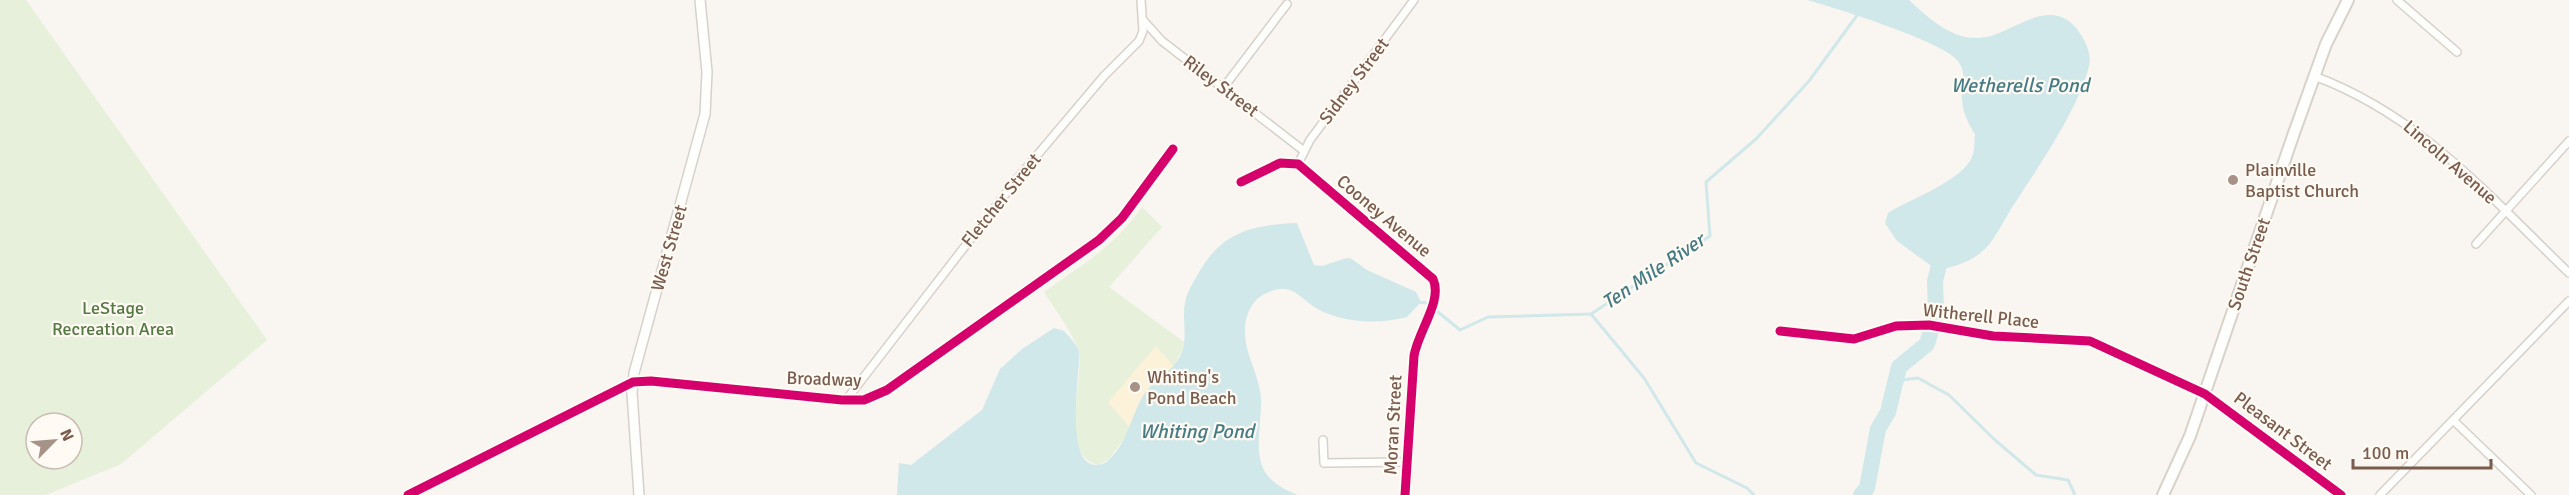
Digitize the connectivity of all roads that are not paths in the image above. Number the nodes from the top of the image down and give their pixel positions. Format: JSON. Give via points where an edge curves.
{"nodes":[{"id":1,"x":700,"y":0,"type":"edge"},
{"id":2,"x":1142,"y":0,"type":"edge"},
{"id":3,"x":1414,"y":0,"type":"edge"},
{"id":4,"x":2348,"y":0,"type":"edge"},
{"id":5,"x":2397,"y":0,"type":"edge"},
{"id":6,"x":1287,"y":4,"type":"dead end"},
{"id":7,"x":1142,"y":19,"type":"junction"},
{"id":8,"x":2457,"y":52,"type":"dead end"},
{"id":9,"x":2314,"y":76,"type":"junction"},
{"id":10,"x":1224,"y":87,"type":"junction"},
{"id":11,"x":2569,"y":141,"type":"edge"},
{"id":12,"x":1173,"y":149,"type":"dead end"},
{"id":13,"x":1304,"y":151,"type":"junction"},
{"id":14,"x":1298,"y":164,"type":"junction"},
{"id":15,"x":1241,"y":182,"type":"dead end"},
{"id":16,"x":2505,"y":210,"type":"junction"},
{"id":17,"x":2476,"y":244,"type":"dead end"},
{"id":18,"x":2569,"y":273,"type":"edge"},
{"id":19,"x":2569,"y":301,"type":"edge"},
{"id":20,"x":1780,"y":331,"type":"dead end"},
{"id":21,"x":1414,"y":357,"type":"joint"},
{"id":22,"x":633,"y":382,"type":"junction"},
{"id":23,"x":2205,"y":394,"type":"junction"},
{"id":24,"x":846,"y":400,"type":"junction"},
{"id":25,"x":2454,"y":421,"type":"junction"},
{"id":26,"x":1323,"y":441,"type":"dead end"},
{"id":27,"x":1407,"y":462,"type":"junction"},
{"id":28,"x":2167,"y":494,"type":"edge"},
{"id":29,"x":408,"y":495,"type":"edge"},
{"id":30,"x":639,"y":495,"type":"edge"},
{"id":31,"x":1405,"y":495,"type":"edge"},
{"id":32,"x":2341,"y":495,"type":"edge"},
{"id":33,"x":2380,"y":495,"type":"edge"},
{"id":34,"x":2531,"y":495,"type":"edge"}],
"edges":[{"from":1,"to":22,"type":"street","name":"West Street","via":[[707,72],[705,114]]},
{"from":2,"to":7,"type":"street","name":"Fletcher Street"},
{"from":3,"to":13,"type":"street","name":"Sidney Street"},
{"from":4,"to":9,"type":"main road","name":"South Street"},
{"from":5,"to":8,"type":"street"},
{"from":6,"to":10,"type":"street"},
{"from":7,"to":10,"type":"street","name":"Riley Street","via":[[1162,41]]},
{"from":7,"to":24,"type":"street","name":"Fletcher Street","via":[[1139,41],[1104,76],[1017,179]]},
{"from":9,"to":16,"type":"street","name":"Lincoln Avenue","via":[[2403,120]]},
{"from":9,"to":23,"type":"main road","name":"South Street"},
{"from":10,"to":13,"type":"street","name":"Riley Street"},
{"from":11,"to":16,"type":"street"},
{"from":12,"to":24,"type":"street","name":"Broadway","via":[[1122,218],[1085,251],[886,390],[864,400]]},
{"from":13,"to":14,"type":"street","name":"Sidney Street"},
{"from":14,"to":15,"type":"street","via":[[1280,164]]},
{"from":14,"to":21,"type":"street","name":"Cooney Avenue","via":[[1429,274],[1435,285],[1433,306],[1418,335]]},
{"from":16,"to":17,"type":"street"},
{"from":16,"to":18,"type":"street","name":"Lincoln Avenue"},
{"from":19,"to":25,"type":"street"},
{"from":20,"to":23,"type":"street","name":"Witherell Place","via":[[1854,339],[1896,326],[1932,325],[1993,336],[2091,341]]},
{"from":21,"to":27,"type":"street","name":"Moran Street"},
{"from":22,"to":24,"type":"street","name":"Broadway"},
{"from":22,"to":29,"type":"street","name":"Broadway"},
{"from":22,"to":30,"type":"street","name":"West Street"},
{"from":23,"to":28,"type":"main road","name":"South Street"},
{"from":23,"to":32,"type":"street","name":"Pleasant Street"},
{"from":25,"to":33,"type":"street"},
{"from":25,"to":34,"type":"street"},
{"from":26,"to":27,"type":"street","via":[[1324,463]]},
{"from":27,"to":31,"type":"street","name":"Moran Street"}]}
